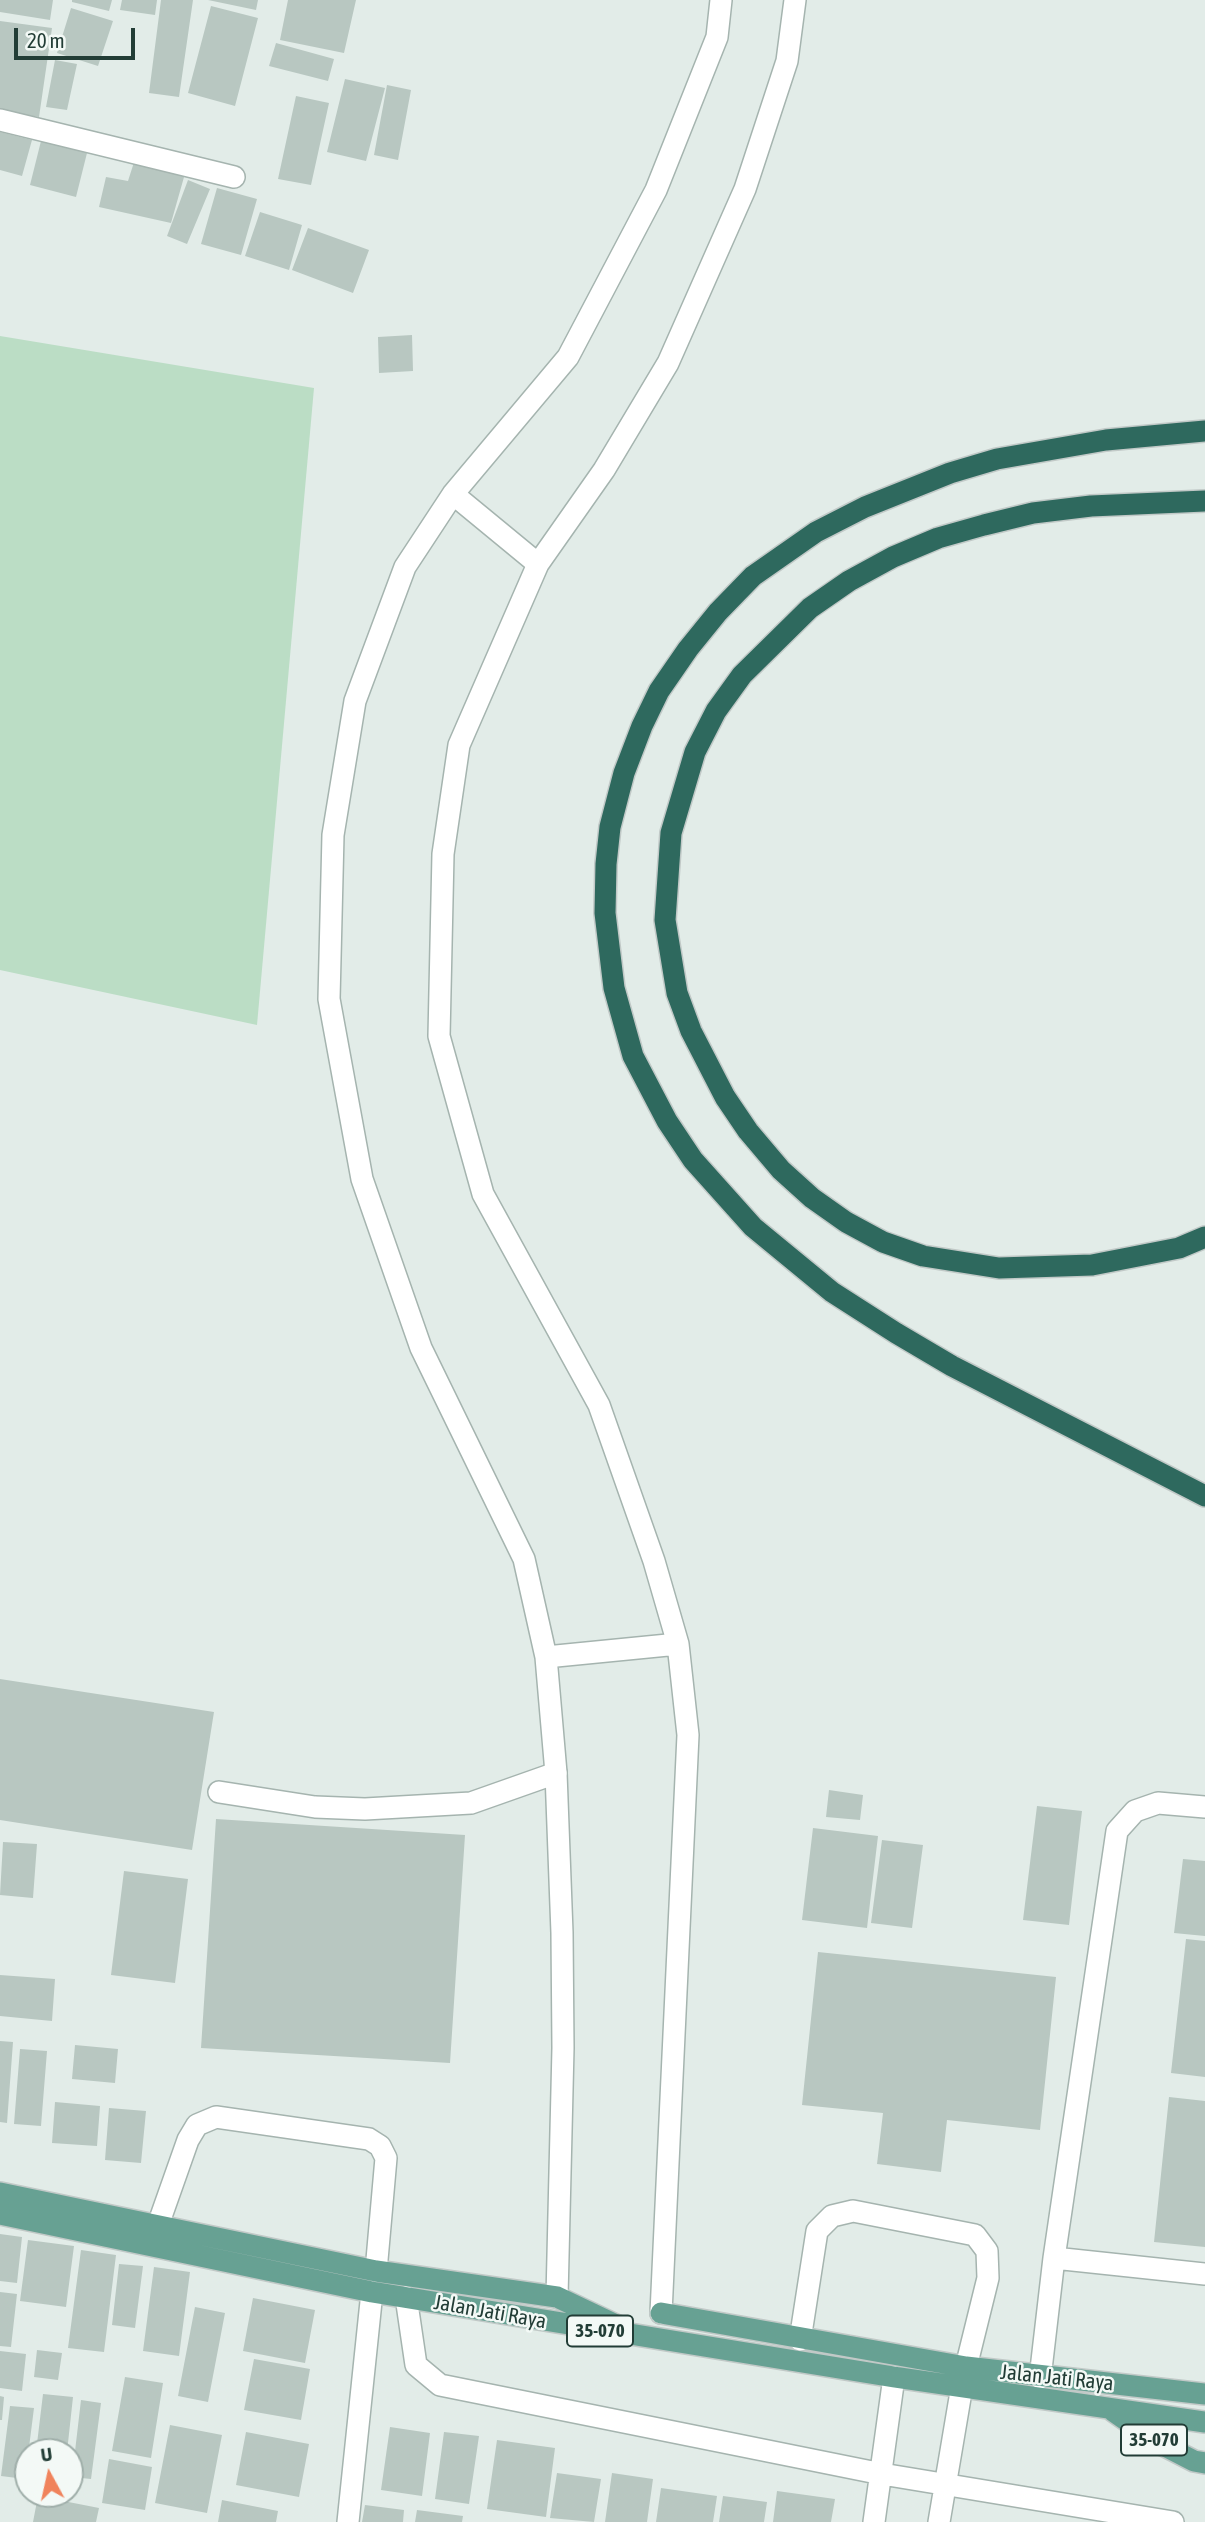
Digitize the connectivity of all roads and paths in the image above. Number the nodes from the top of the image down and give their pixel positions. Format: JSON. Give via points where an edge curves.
{"nodes":[{"id":1,"x":721,"y":0,"type":"edge"},
{"id":2,"x":795,"y":0,"type":"edge"},
{"id":3,"x":0,"y":120,"type":"edge"},
{"id":4,"x":234,"y":177,"type":"dead end"},
{"id":5,"x":1205,"y":431,"type":"edge"},
{"id":6,"x":453,"y":494,"type":"junction"},
{"id":7,"x":1204,"y":501,"type":"edge"},
{"id":8,"x":538,"y":564,"type":"junction"},
{"id":9,"x":1205,"y":1237,"type":"edge"},
{"id":10,"x":1205,"y":1496,"type":"edge"},
{"id":11,"x":678,"y":1644,"type":"junction"},
{"id":12,"x":547,"y":1657,"type":"junction"},
{"id":13,"x":556,"y":1773,"type":"junction"},
{"id":14,"x":219,"y":1792,"type":"dead end"},
{"id":15,"x":1205,"y":1807,"type":"edge"},
{"id":16,"x":0,"y":2193,"type":"edge"},
{"id":17,"x":0,"y":2214,"type":"edge"},
{"id":18,"x":158,"y":2225,"type":"junction"},
{"id":19,"x":1054,"y":2258,"type":"junction"},
{"id":20,"x":1205,"y":2274,"type":"edge"},
{"id":21,"x":374,"y":2281,"type":"junction"},
{"id":22,"x":406,"y":2297,"type":"junction"},
{"id":23,"x":557,"y":2297,"type":"junction"},
{"id":24,"x":661,"y":2313,"type":"joint"},
{"id":25,"x":642,"y":2338,"type":"junction"},
{"id":26,"x":800,"y":2340,"type":"junction"},
{"id":27,"x":964,"y":2376,"type":"junction"},
{"id":28,"x":894,"y":2377,"type":"junction"},
{"id":29,"x":1040,"y":2378,"type":"junction"},
{"id":30,"x":1205,"y":2394,"type":"edge"},
{"id":31,"x":1108,"y":2407,"type":"junction"},
{"id":32,"x":1205,"y":2422,"type":"edge"},
{"id":33,"x":1205,"y":2463,"type":"edge"},
{"id":34,"x":882,"y":2474,"type":"junction"},
{"id":35,"x":946,"y":2485,"type":"junction"},
{"id":36,"x":348,"y":2522,"type":"edge"},
{"id":37,"x":874,"y":2522,"type":"edge"},
{"id":38,"x":939,"y":2522,"type":"edge"},
{"id":39,"x":1173,"y":2522,"type":"edge"}],
"edges":[{"from":1,"to":6,"type":"street","via":[[717,37],[656,190],[568,357]]},
{"from":2,"to":8,"type":"street","via":[[787,61],[745,189],[668,363],[604,470]]},
{"from":3,"to":4,"type":"street"},
{"from":5,"to":10,"type":"highway","via":[[1106,440],[950,472],[816,532],[753,576],[688,649],[642,726],[610,827],[605,913],[614,988],[633,1056],[693,1160],[753,1227],[832,1292],[896,1333]]},
{"from":6,"to":8,"type":"street"},
{"from":6,"to":12,"type":"street","via":[[405,567],[355,701],[333,835],[329,999],[362,1179],[421,1348],[524,1559]]},
{"from":7,"to":9,"type":"highway","via":[[1091,506],[984,525],[893,557],[810,607],[742,675],[695,752],[671,833],[665,920],[677,993],[724,1097],[781,1170],[846,1222],[923,1256],[999,1268],[1092,1265],[1179,1248]]},
{"from":8,"to":11,"type":"street","via":[[459,745],[443,854],[439,1036],[483,1194],[599,1405]]},
{"from":11,"to":12,"type":"street"},
{"from":11,"to":24,"type":"street","via":[[688,1735]]},
{"from":12,"to":13,"type":"street"},
{"from":13,"to":14,"type":"street","via":[[471,1804],[315,1807]]},
{"from":13,"to":23,"type":"street","via":[[563,2036]]},
{"from":15,"to":19,"type":"street","via":[[1158,1803],[1135,1811],[1117,1831]]},
{"from":16,"to":18,"type":"main road","name":"Jalan Jati Raya","number":"35-070"},
{"from":17,"to":21,"type":"main road","name":"Jalan Jati Raya","number":"35-070"},
{"from":18,"to":21,"type":"main road","name":"Jalan Jati Raya","number":"35-070"},
{"from":18,"to":21,"type":"street","via":[[188,2140],[197,2125],[216,2117],[369,2139],[380,2146],[386,2158]]},
{"from":19,"to":20,"type":"street"},
{"from":19,"to":29,"type":"street"},
{"from":21,"to":22,"type":"main road","name":"Jalan Jati Raya","number":"35-070"},
{"from":21,"to":23,"type":"main road","name":"Jalan Jati Raya","number":"35-070"},
{"from":21,"to":36,"type":"street"},
{"from":22,"to":25,"type":"main road","name":"Jalan Jati Raya","number":"35-070"},
{"from":22,"to":34,"type":"street","via":[[416,2365],[440,2385]]},
{"from":23,"to":25,"type":"main road","name":"Jalan Jati Raya"},
{"from":24,"to":26,"type":"main road","name":"Jalan Jati Raya","number":"35-070"},
{"from":25,"to":28,"type":"main road","name":"Jalan Jati Raya","number":"35-070"},
{"from":26,"to":27,"type":"main road","name":"Jalan Jati Raya","number":"35-070"},
{"from":26,"to":27,"type":"street","via":[[817,2231],[832,2216],[853,2211],[975,2235],[987,2251],[988,2278]]},
{"from":27,"to":28,"type":"main road","name":"Jalan Jati Raya","number":"35-070"},
{"from":27,"to":29,"type":"main road","name":"Jalan Jati Raya","number":"35-070"},
{"from":27,"to":31,"type":"main road","name":"Jalan Jati Raya","number":"35-070"},
{"from":27,"to":35,"type":"street"},
{"from":28,"to":34,"type":"street"},
{"from":29,"to":30,"type":"main road","name":"Jalan Jati Raya","number":"35-070"},
{"from":31,"to":32,"type":"main road","name":"Jalan Jati Raya","number":"35-070"},
{"from":31,"to":33,"type":"main road","name":"Jalan Jati Raya","number":"35-070","via":[[1157,2442]]},
{"from":34,"to":35,"type":"street"},
{"from":34,"to":37,"type":"street"},
{"from":35,"to":38,"type":"street"},
{"from":35,"to":39,"type":"street"}]}
